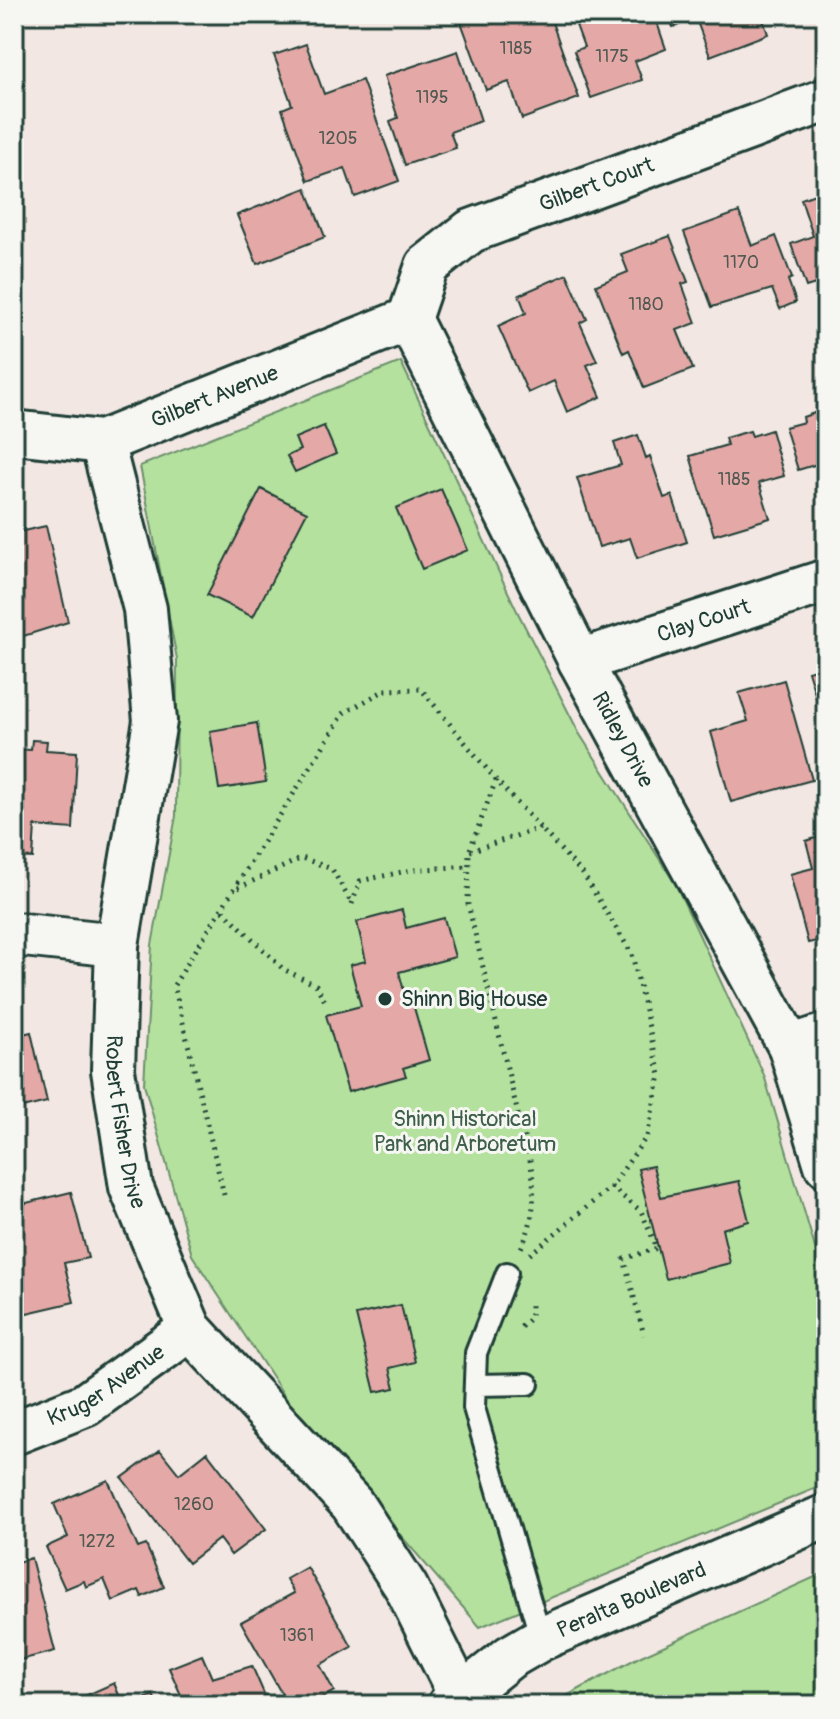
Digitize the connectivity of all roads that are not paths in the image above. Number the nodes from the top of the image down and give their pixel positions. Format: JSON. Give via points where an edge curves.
{"nodes":[{"id":1,"x":826,"y":100,"type":"edge"},
{"id":2,"x":409,"y":319,"type":"junction"},
{"id":3,"x":14,"y":432,"type":"edge"},
{"id":4,"x":102,"y":442,"type":"junction"},
{"id":5,"x":826,"y":581,"type":"edge"},
{"id":6,"x":580,"y":661,"type":"junction"},
{"id":7,"x":14,"y":934,"type":"edge"},
{"id":8,"x":117,"y":945,"type":"junction"},
{"id":9,"x":808,"y":1041,"type":"edge"},
{"id":10,"x":826,"y":1165,"type":"edge"},
{"id":11,"x":507,"y":1273,"type":"road end"},
{"id":12,"x":190,"y":1329,"type":"junction"},
{"id":13,"x":528,"y":1384,"type":"dead end"},
{"id":14,"x":475,"y":1385,"type":"junction"},
{"id":15,"x":14,"y":1433,"type":"edge"},
{"id":16,"x":826,"y":1516,"type":"edge"},
{"id":17,"x":541,"y":1639,"type":"junction"},
{"id":18,"x":459,"y":1701,"type":"edge"}],
"edges":[{"from":1,"to":2,"type":"street","name":"Gilbert Court","via":[[471,231],[427,266]]},
{"from":2,"to":4,"type":"street","name":"Gilbert Avenue"},
{"from":2,"to":6,"type":"street","name":"Ridley Drive"},
{"from":3,"to":4,"type":"street","name":"Gilbert Avenue"},
{"from":4,"to":8,"type":"street","name":"Robert Fisher Drive","via":[[145,609],[155,721]]},
{"from":5,"to":6,"type":"street","name":"Clay Court"},
{"from":6,"to":9,"type":"street","name":"Ridley Drive"},
{"from":7,"to":8,"type":"street"},
{"from":8,"to":12,"type":"street","name":"Robert Fisher Drive","via":[[113,1070],[131,1187]]},
{"from":9,"to":10,"type":"street","name":"Ridley Drive"},
{"from":11,"to":14,"type":"lane","via":[[476,1353]]},
{"from":12,"to":15,"type":"street","name":"Kruger Avenue","via":[[85,1405]]},
{"from":12,"to":18,"type":"street","name":"Robert Fisher Drive","via":[[352,1504],[406,1587]]},
{"from":13,"to":14,"type":"lane"},
{"from":14,"to":17,"type":"lane","via":[[474,1408]]},
{"from":16,"to":17,"type":"street","name":"Peralta Boulevard"},
{"from":17,"to":18,"type":"street","name":"Peralta Boulevard","via":[[510,1657]]}]}
